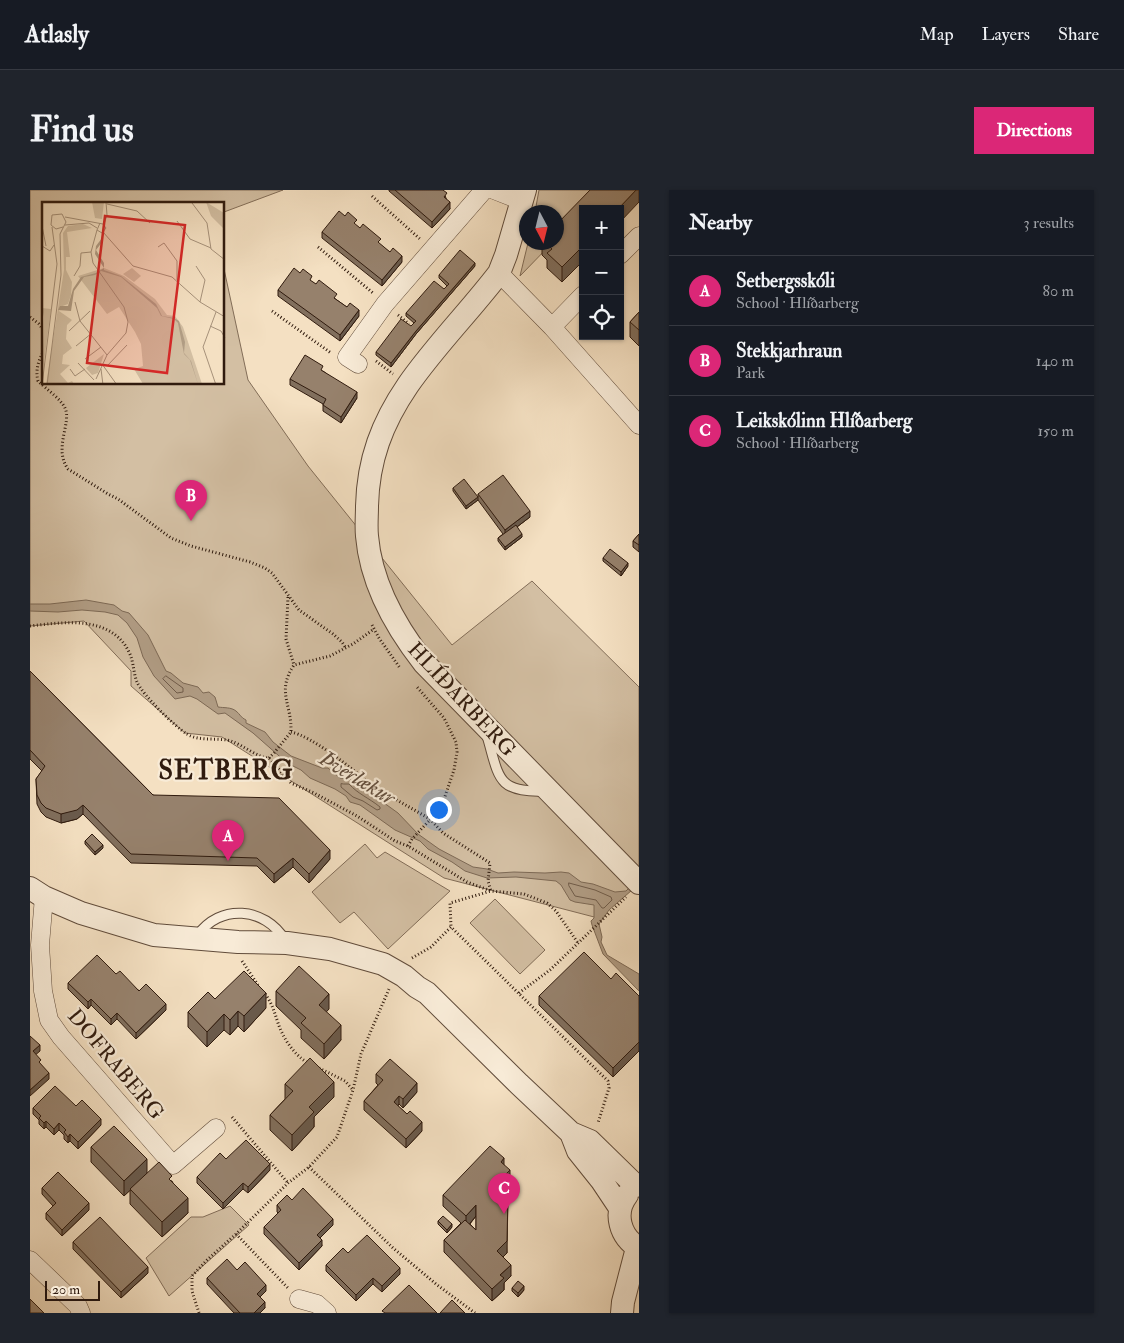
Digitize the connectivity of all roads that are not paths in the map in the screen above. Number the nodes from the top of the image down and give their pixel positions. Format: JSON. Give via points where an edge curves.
{"nodes":[{"id":1,"x":484,"y":190,"type":"edge"},
{"id":2,"x":494,"y":190,"type":"edge"},
{"id":3,"x":524,"y":195,"type":"edge"},
{"id":4,"x":639,"y":236,"type":"edge"},
{"id":5,"x":624,"y":251,"type":"edge"},
{"id":6,"x":499,"y":273,"type":"junction"},
{"id":7,"x":579,"y":299,"type":"edge"},
{"id":8,"x":552,"y":327,"type":"junction"},
{"id":9,"x":353,"y":361,"type":"road end"},
{"id":10,"x":637,"y":418,"type":"edge"},
{"id":11,"x":635,"y":888,"type":"edge"},
{"id":12,"x":37,"y":892,"type":"edge"},
{"id":13,"x":216,"y":1128,"type":"dead end"},
{"id":14,"x":571,"y":1133,"type":"junction"},
{"id":15,"x":638,"y":1185,"type":"edge"},
{"id":16,"x":620,"y":1208,"type":"junction"},
{"id":17,"x":638,"y":1248,"type":"edge"},
{"id":18,"x":30,"y":1260,"type":"edge"},
{"id":19,"x":639,"y":1298,"type":"edge"},
{"id":20,"x":299,"y":1299,"type":"road end"},
{"id":21,"x":81,"y":1313,"type":"edge"},
{"id":22,"x":327,"y":1313,"type":"edge"},
{"id":23,"x":622,"y":1313,"type":"edge"},
{"id":24,"x":636,"y":1313,"type":"edge"}],
"edges":[{"from":1,"to":9,"type":"street","via":[[385,304]]},
{"from":2,"to":3,"type":"street"},
{"from":3,"to":6,"type":"street","name":"HLÍÐARBERG"},
{"from":4,"to":5,"type":"street"},
{"from":6,"to":8,"type":"street"},
{"from":6,"to":11,"type":"street","name":"HLÍÐARBERG","via":[[407,386],[374,449],[367,487],[366,535],[375,577],[384,600],[424,663],[607,850]]},
{"from":7,"to":8,"type":"street"},
{"from":8,"to":10,"type":"street"},
{"from":12,"to":13,"type":"street","name":"DOFRABERG","via":[[44,990],[49,1020],[61,1037],[173,1164]]},
{"from":12,"to":14,"type":"street","via":[[82,913],[154,935],[287,943],[330,949],[383,964],[427,993]]},
{"from":14,"to":15,"type":"street","via":[[590,1140]]},
{"from":14,"to":16,"type":"street","via":[[578,1151]]},
{"from":15,"to":16,"type":"street","via":[[623,1199]]},
{"from":16,"to":17,"type":"street","via":[[622,1231]]},
{"from":17,"to":23,"type":"street"},
{"from":18,"to":21,"type":"street","via":[[78,1306]]},
{"from":19,"to":24,"type":"street"},
{"from":20,"to":22,"type":"street","via":[[317,1304]]}]}
